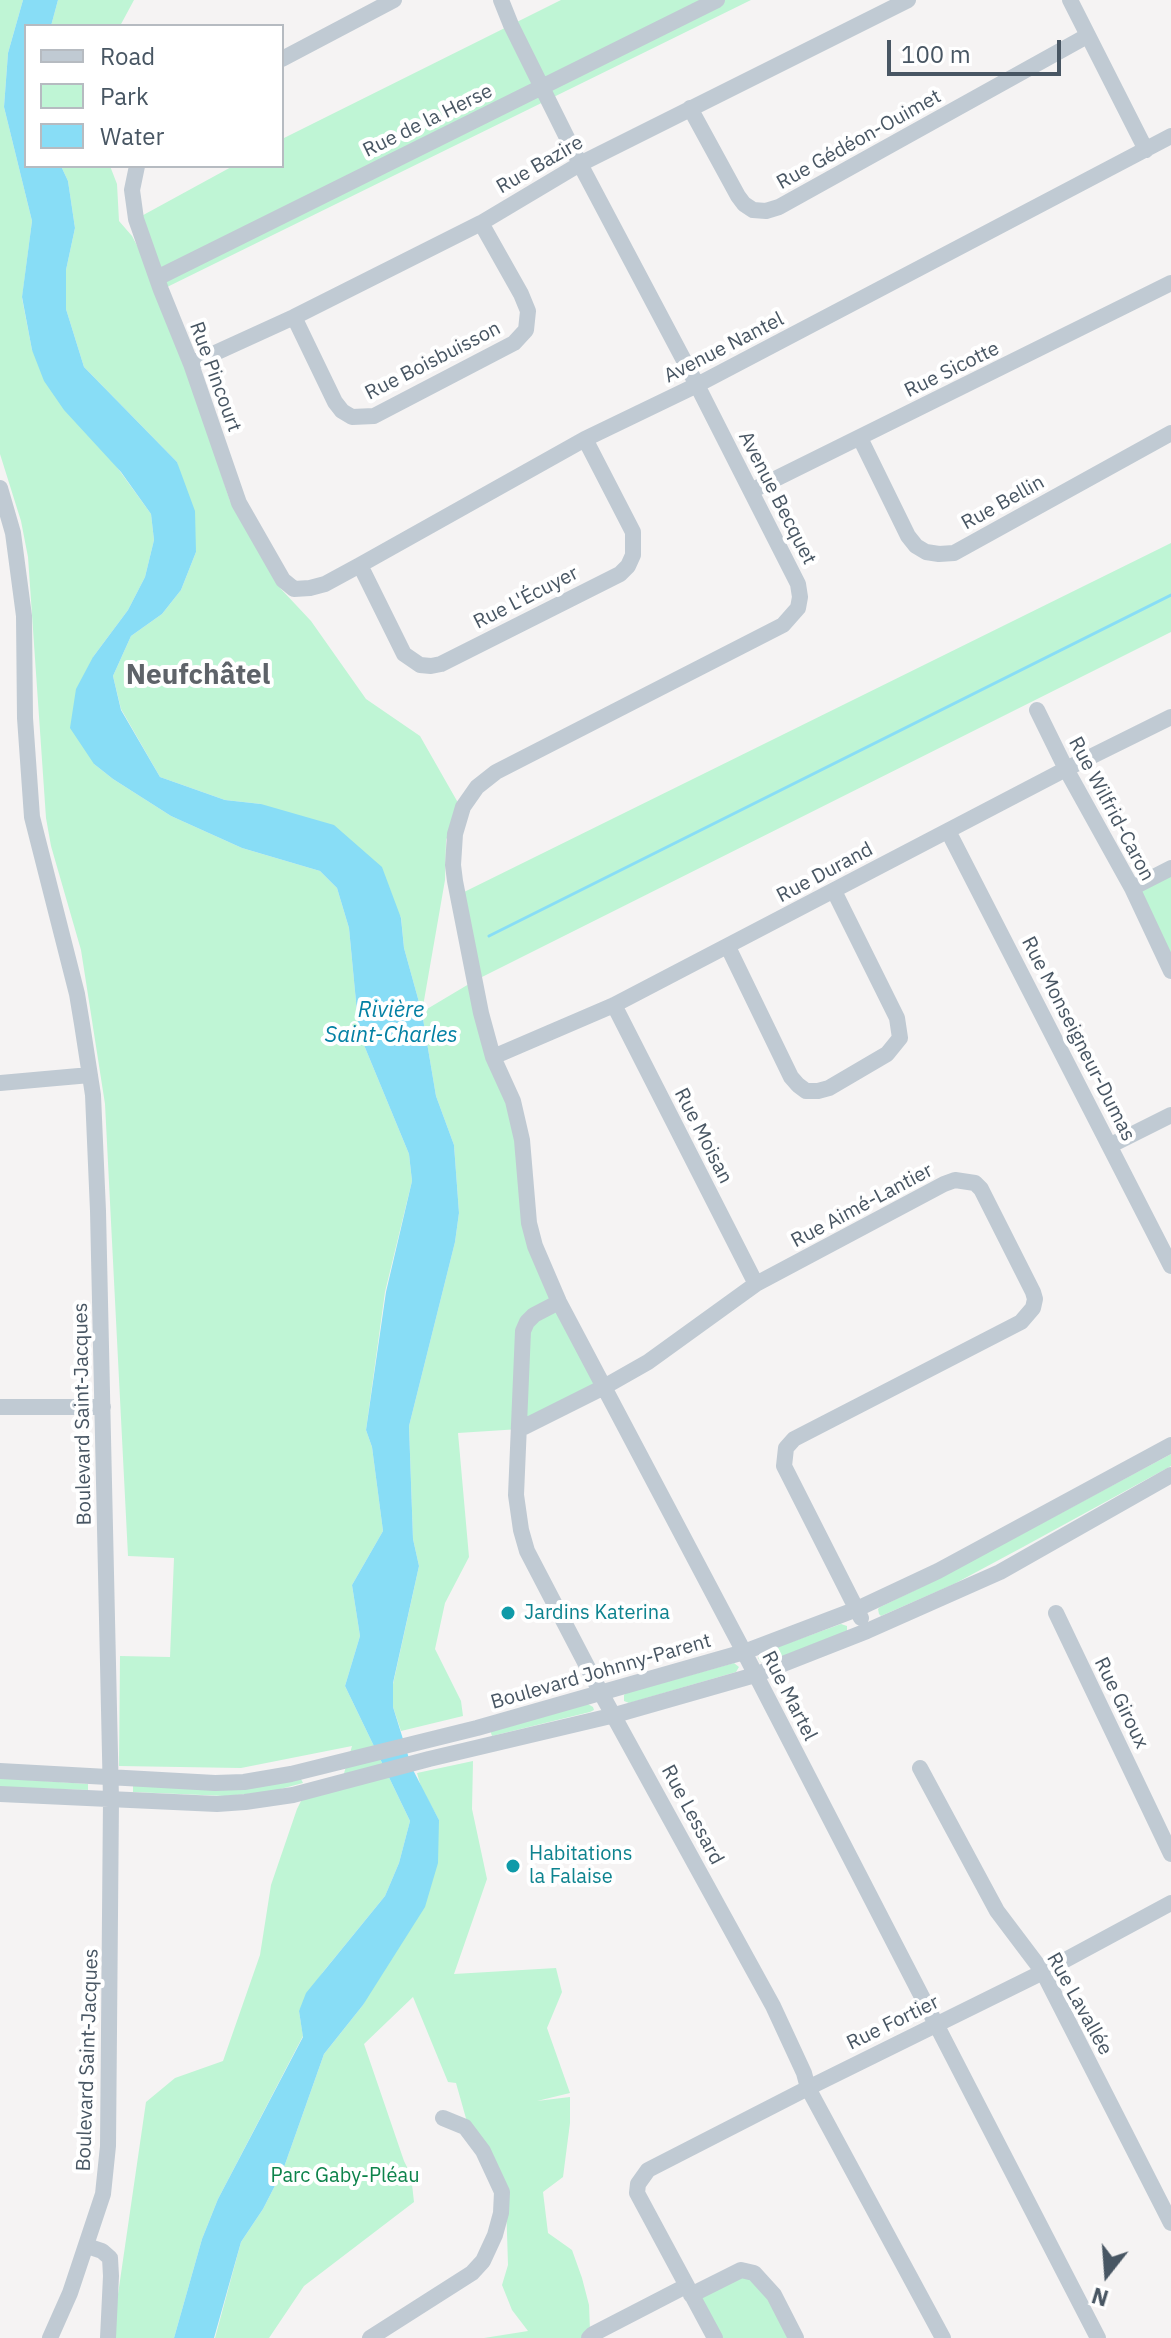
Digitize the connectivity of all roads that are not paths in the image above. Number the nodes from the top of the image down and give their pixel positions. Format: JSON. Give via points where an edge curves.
{"nodes":[{"id":1,"x":394,"y":0,"type":"edge"},
{"id":2,"x":501,"y":0,"type":"edge"},
{"id":3,"x":717,"y":0,"type":"edge"},
{"id":4,"x":908,"y":0,"type":"edge"},
{"id":5,"x":1070,"y":0,"type":"edge"},
{"id":6,"x":1087,"y":36,"type":"junction"},
{"id":7,"x":284,"y":58,"type":"edge"},
{"id":8,"x":543,"y":87,"type":"junction"},
{"id":9,"x":690,"y":108,"type":"junction"},
{"id":10,"x":1171,"y":136,"type":"edge"},
{"id":11,"x":1146,"y":150,"type":"junction"},
{"id":12,"x":580,"y":164,"type":"junction"},
{"id":13,"x":137,"y":168,"type":"edge"},
{"id":14,"x":481,"y":223,"type":"junction"},
{"id":15,"x":157,"y":278,"type":"junction"},
{"id":16,"x":1171,"y":283,"type":"edge"},
{"id":17,"x":294,"y":317,"type":"junction"},
{"id":18,"x":191,"y":364,"type":"junction"},
{"id":19,"x":697,"y":385,"type":"junction"},
{"id":20,"x":1171,"y":433,"type":"edge"},
{"id":21,"x":860,"y":438,"type":"junction"},
{"id":22,"x":585,"y":439,"type":"junction"},
{"id":23,"x":0,"y":488,"type":"edge"},
{"id":24,"x":751,"y":491,"type":"junction"},
{"id":25,"x":360,"y":565,"type":"junction"},
{"id":26,"x":294,"y":589,"type":"joint"},
{"id":27,"x":1037,"y":710,"type":"dead end"},
{"id":28,"x":1171,"y":717,"type":"edge"},
{"id":29,"x":1066,"y":769,"type":"junction"},
{"id":30,"x":948,"y":831,"type":"junction"},
{"id":31,"x":1171,"y":868,"type":"edge"},
{"id":32,"x":1132,"y":888,"type":"junction"},
{"id":33,"x":834,"y":891,"type":"junction"},
{"id":34,"x":728,"y":947,"type":"junction"},
{"id":35,"x":1171,"y":970,"type":"edge"},
{"id":36,"x":614,"y":1005,"type":"junction"},
{"id":37,"x":493,"y":1057,"type":"junction"},
{"id":38,"x":90,"y":1075,"type":"junction"},
{"id":39,"x":0,"y":1083,"type":"edge"},
{"id":40,"x":1171,"y":1115,"type":"edge"},
{"id":41,"x":1111,"y":1145,"type":"junction"},
{"id":42,"x":1171,"y":1266,"type":"edge"},
{"id":43,"x":756,"y":1284,"type":"junction"},
{"id":44,"x":559,"y":1302,"type":"junction"},
{"id":45,"x":604,"y":1387,"type":"junction"},
{"id":46,"x":0,"y":1407,"type":"edge"},
{"id":47,"x":103,"y":1407,"type":"junction"},
{"id":48,"x":520,"y":1429,"type":"junction"},
{"id":49,"x":1171,"y":1445,"type":"edge"},
{"id":50,"x":1171,"y":1475,"type":"edge"},
{"id":51,"x":857,"y":1609,"type":"junction"},
{"id":52,"x":1056,"y":1613,"type":"dead end"},
{"id":53,"x":867,"y":1631,"type":"junction"},
{"id":54,"x":744,"y":1652,"type":"junction"},
{"id":55,"x":755,"y":1675,"type":"junction"},
{"id":56,"x":601,"y":1693,"type":"junction"},
{"id":57,"x":615,"y":1715,"type":"junction"},
{"id":58,"x":920,"y":1768,"type":"dead end"},
{"id":59,"x":0,"y":1771,"type":"edge"},
{"id":60,"x":110,"y":1777,"type":"junction"},
{"id":61,"x":0,"y":1794,"type":"edge"},
{"id":62,"x":111,"y":1799,"type":"junction"},
{"id":63,"x":1171,"y":1854,"type":"edge"},
{"id":64,"x":1171,"y":1903,"type":"edge"},
{"id":65,"x":1043,"y":1972,"type":"junction"},
{"id":66,"x":936,"y":2024,"type":"junction"},
{"id":67,"x":808,"y":2088,"type":"junction"},
{"id":68,"x":443,"y":2118,"type":"dead end"},
{"id":69,"x":1171,"y":2223,"type":"edge"},
{"id":70,"x":87,"y":2246,"type":"junction"},
{"id":71,"x":689,"y":2291,"type":"junction"},
{"id":72,"x":50,"y":2338,"type":"edge"},
{"id":73,"x":108,"y":2338,"type":"edge"},
{"id":74,"x":370,"y":2338,"type":"edge"},
{"id":75,"x":589,"y":2338,"type":"edge"},
{"id":76,"x":715,"y":2338,"type":"edge"},
{"id":77,"x":796,"y":2338,"type":"edge"},
{"id":78,"x":943,"y":2338,"type":"edge"},
{"id":79,"x":1098,"y":2338,"type":"edge"}],
"edges":[{"from":1,"to":7,"type":"street"},
{"from":2,"to":8,"type":"street","name":"Avenue Becquet"},
{"from":3,"to":8,"type":"street","name":"Rue de la Herse"},
{"from":4,"to":9,"type":"street","name":"Rue Bazire"},
{"from":5,"to":6,"type":"street"},
{"from":6,"to":9,"type":"street","name":"Rue Gédéon-Ouimet","via":[[766,211],[753,210],[738,196]]},
{"from":6,"to":11,"type":"street"},
{"from":8,"to":12,"type":"street","name":"Avenue Becquet"},
{"from":8,"to":15,"type":"street","name":"Rue de la Herse"},
{"from":9,"to":12,"type":"street","name":"Rue Bazire"},
{"from":10,"to":11,"type":"street","name":"Avenue Nantel"},
{"from":11,"to":19,"type":"street","name":"Avenue Nantel"},
{"from":12,"to":14,"type":"street","name":"Rue Bazire"},
{"from":12,"to":19,"type":"street","name":"Avenue Becquet"},
{"from":13,"to":15,"type":"street","name":"Rue Pincourt","via":[[132,190],[136,219]]},
{"from":14,"to":17,"type":"street","name":"Rue Bazire"},
{"from":14,"to":17,"type":"street","name":"Rue Boisbuisson","via":[[521,294],[528,311],[526,330],[514,343],[374,416],[352,417],[342,411]]},
{"from":15,"to":18,"type":"street","name":"Rue Pincourt"},
{"from":16,"to":21,"type":"street","name":"Rue Sicotte"},
{"from":17,"to":18,"type":"street","name":"Rue Bazire"},
{"from":18,"to":26,"type":"street","name":"Rue Pincourt","via":[[239,503],[274,567]]},
{"from":19,"to":22,"type":"street","name":"Avenue Nantel"},
{"from":19,"to":24,"type":"street","name":"Avenue Becquet"},
{"from":20,"to":21,"type":"street","name":"Rue Bellin","via":[[954,553],[939,554],[926,552],[908,536]]},
{"from":21,"to":24,"type":"street","name":"Rue Sicotte"},
{"from":22,"to":25,"type":"street","name":"Avenue Nantel"},
{"from":22,"to":25,"type":"street","name":"Rue L'Écuyer","via":[[633,532],[633,555],[620,574],[431,666],[404,654]]},
{"from":23,"to":38,"type":"street","name":"Boulevard Saint-Jacques","via":[[13,533],[24,616],[32,817],[77,994]]},
{"from":24,"to":37,"type":"street","name":"Avenue Becquet","via":[[798,584],[798,608],[792,617],[496,772],[463,807],[453,865]]},
{"from":25,"to":26,"type":"street","name":"Avenue Nantel","via":[[325,584]]},
{"from":27,"to":29,"type":"street","name":"Rue Wilfrid-Caron"},
{"from":28,"to":29,"type":"street","name":"Rue Durand"},
{"from":29,"to":30,"type":"street","name":"Rue Durand"},
{"from":29,"to":32,"type":"street","name":"Rue Wilfrid-Caron"},
{"from":30,"to":33,"type":"street","name":"Rue Durand"},
{"from":30,"to":41,"type":"street","name":"Rue Monseigneur-Dumas"},
{"from":31,"to":32,"type":"street"},
{"from":32,"to":35,"type":"street","name":"Rue Wilfrid-Caron"},
{"from":33,"to":34,"type":"street","name":"Rue Durand"},
{"from":33,"to":34,"type":"street","via":[[897,1018],[900,1038],[887,1054],[829,1088],[806,1091],[791,1077]]},
{"from":34,"to":36,"type":"street","name":"Rue Durand"},
{"from":36,"to":37,"type":"street","name":"Rue Durand"},
{"from":36,"to":43,"type":"street","name":"Rue Moisan"},
{"from":37,"to":44,"type":"street","name":"Rue Martel","via":[[513,1101],[522,1140],[535,1246]]},
{"from":38,"to":39,"type":"street"},
{"from":38,"to":47,"type":"street","name":"Boulevard Saint-Jacques"},
{"from":40,"to":41,"type":"street"},
{"from":41,"to":42,"type":"street","name":"Rue Monseigneur-Dumas"},
{"from":43,"to":45,"type":"street","name":"Rue Aimé-Lantier"},
{"from":43,"to":51,"type":"street","name":"Rue Aimé-Lantier","via":[[944,1184],[964,1180],[981,1189],[1033,1292],[1033,1308],[1021,1322],[789,1443],[784,1466]]},
{"from":44,"to":45,"type":"street","name":"Rue Martel"},
{"from":44,"to":48,"type":"street","name":"Rue Lessard","via":[[534,1315],[523,1331]]},
{"from":45,"to":48,"type":"street","name":"Rue Aimé-Lantier"},
{"from":45,"to":54,"type":"street","name":"Rue Martel"},
{"from":46,"to":47,"type":"street"},
{"from":47,"to":60,"type":"street","name":"Boulevard Saint-Jacques"},
{"from":48,"to":56,"type":"street","name":"Rue Lessard","via":[[516,1495],[527,1551]]},
{"from":49,"to":51,"type":"street","name":"Boulevard Johnny-Parent"},
{"from":50,"to":53,"type":"street","name":"Boulevard Johnny-Parent","via":[[1000,1572]]},
{"from":51,"to":53,"type":"street","name":"Rue Aimé-Lantier"},
{"from":51,"to":54,"type":"street","name":"Boulevard Johnny-Parent"},
{"from":52,"to":63,"type":"street","name":"Rue Giroux"},
{"from":53,"to":55,"type":"street","name":"Boulevard Johnny-Parent"},
{"from":54,"to":55,"type":"street","name":"Rue Martel"},
{"from":54,"to":56,"type":"street","name":"Boulevard Johnny-Parent"},
{"from":55,"to":57,"type":"street","name":"Boulevard Johnny-Parent"},
{"from":55,"to":66,"type":"street","name":"Rue Martel"},
{"from":56,"to":57,"type":"street","name":"Rue Lessard"},
{"from":56,"to":60,"type":"street","name":"Boulevard Johnny-Parent","via":[[291,1774],[215,1783]]},
{"from":57,"to":62,"type":"street","name":"Boulevard Johnny-Parent","via":[[293,1795],[217,1804]]},
{"from":57,"to":67,"type":"street","name":"Rue Lessard","via":[[773,2006]]},
{"from":58,"to":65,"type":"street","name":"Rue Lavallée","via":[[997,1911]]},
{"from":59,"to":60,"type":"street","name":"Boulevard Johnny-Parent"},
{"from":60,"to":62,"type":"street","name":"Boulevard Saint-Jacques"},
{"from":61,"to":62,"type":"street","name":"Boulevard Johnny-Parent"},
{"from":62,"to":70,"type":"street","name":"Boulevard Saint-Jacques","via":[[108,2146],[103,2194]]},
{"from":64,"to":65,"type":"street","name":"Rue Fortier"},
{"from":65,"to":66,"type":"street","name":"Rue Fortier"},
{"from":65,"to":69,"type":"street","name":"Rue Lavallée"},
{"from":66,"to":67,"type":"street","name":"Rue Fortier"},
{"from":66,"to":79,"type":"street","name":"Rue Martel"},
{"from":67,"to":71,"type":"street","name":"Rue Fortier","via":[[648,2170],[638,2184],[642,2204]]},
{"from":67,"to":78,"type":"street","name":"Rue Lessard"},
{"from":68,"to":74,"type":"street","via":[[465,2127],[502,2192],[495,2235],[472,2273]]},
{"from":70,"to":72,"type":"street","name":"Boulevard Saint-Jacques"},
{"from":70,"to":73,"type":"street","via":[[110,2258]]},
{"from":71,"to":75,"type":"street"},
{"from":71,"to":76,"type":"street"},
{"from":71,"to":77,"type":"street","via":[[741,2270],[754,2273],[774,2295]]}]}
